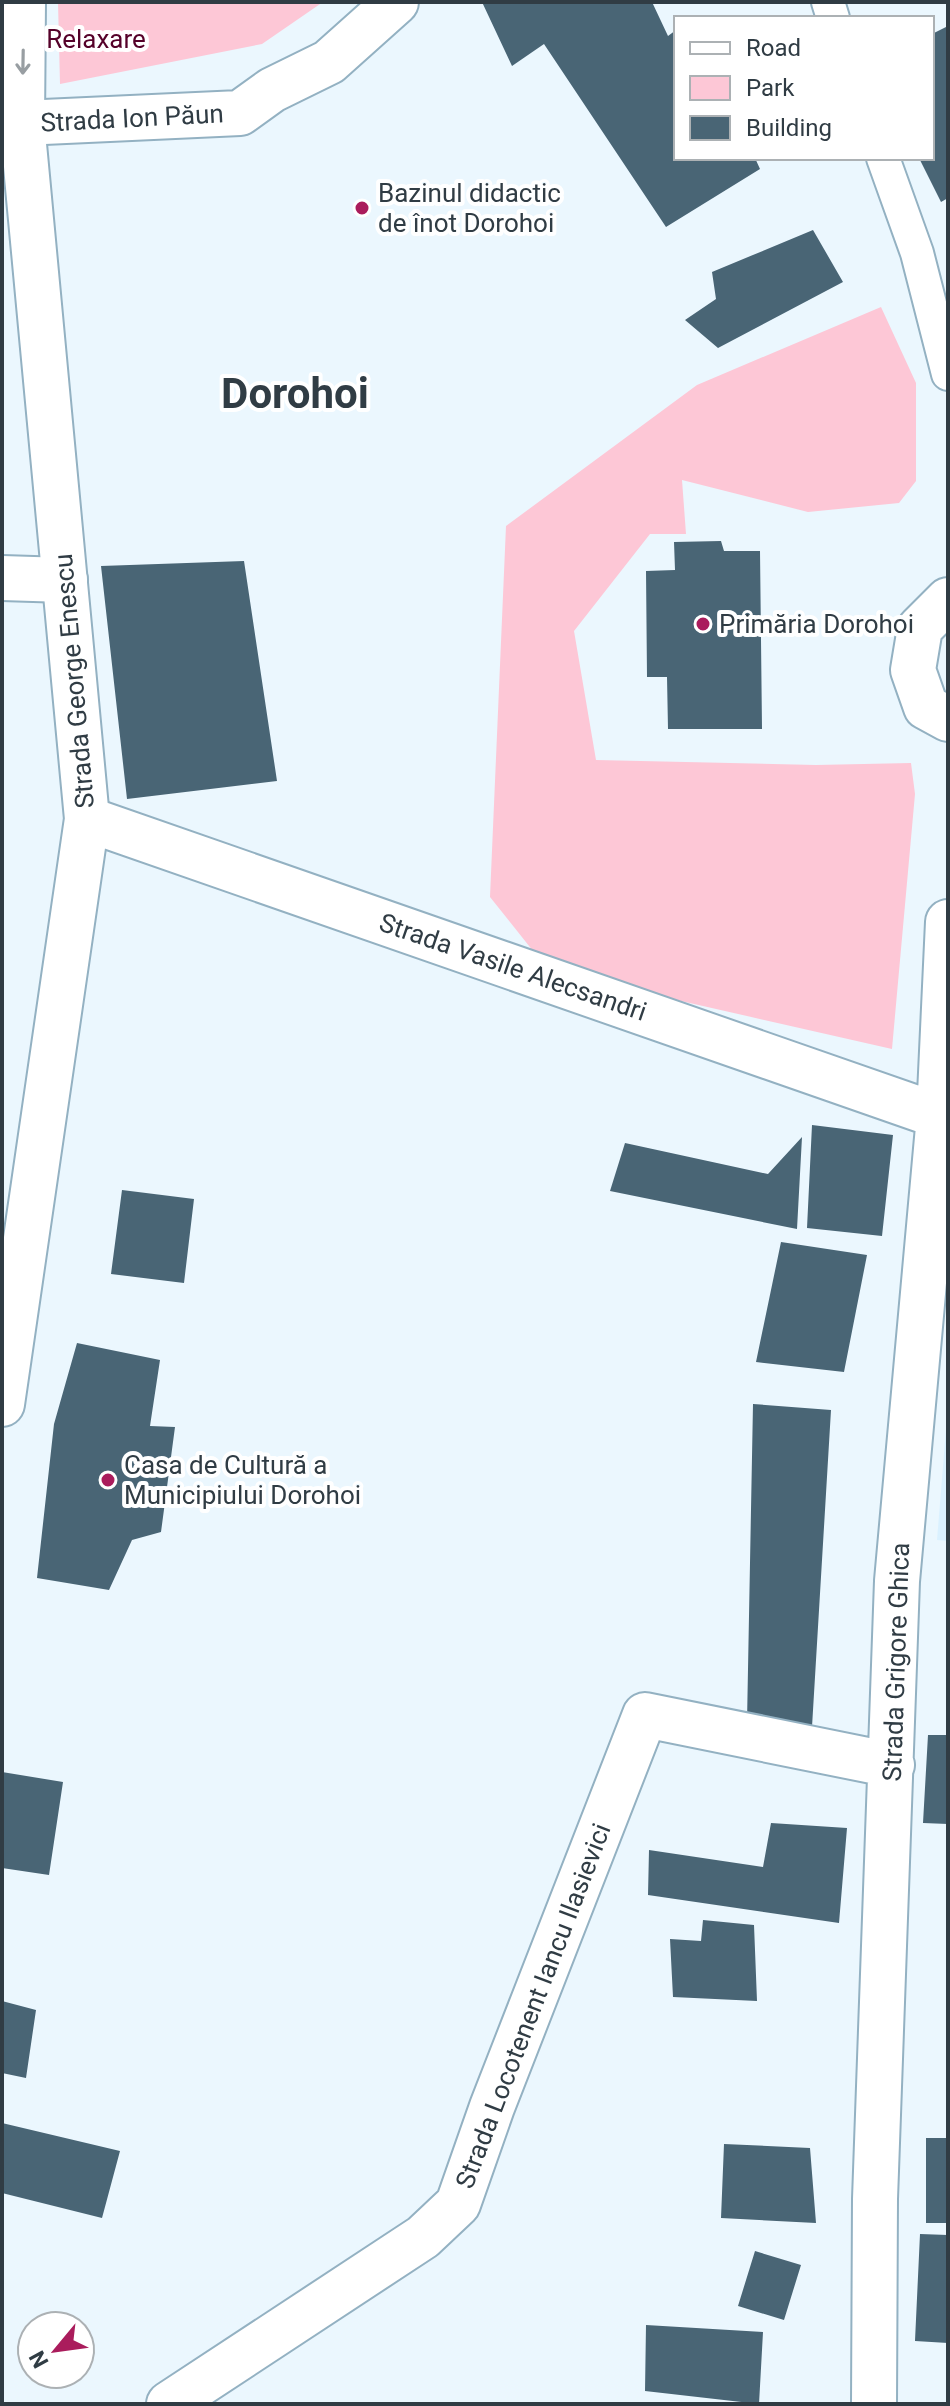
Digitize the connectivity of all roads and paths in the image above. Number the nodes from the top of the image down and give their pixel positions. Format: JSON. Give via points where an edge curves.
{"nodes":[{"id":1,"x":23,"y":2,"type":"edge"},
{"id":2,"x":396,"y":2,"type":"edge"},
{"id":3,"x":12,"y":123,"type":"edge"},
{"id":4,"x":884,"y":160,"type":"edge"},
{"id":5,"x":948,"y":374,"type":"edge"},
{"id":6,"x":2,"y":578,"type":"edge"},
{"id":7,"x":65,"y":580,"type":"junction"},
{"id":8,"x":948,"y":600,"type":"edge"},
{"id":9,"x":948,"y":719,"type":"edge"},
{"id":10,"x":87,"y":819,"type":"junction"},
{"id":11,"x":948,"y":922,"type":"edge"},
{"id":12,"x":939,"y":1116,"type":"junction"},
{"id":13,"x":2,"y":1404,"type":"edge"},
{"id":14,"x":892,"y":1765,"type":"junction"},
{"id":15,"x":169,"y":2404,"type":"edge"},
{"id":16,"x":874,"y":2404,"type":"edge"}],
"edges":[{"from":1,"to":3,"type":"street","name":"Strada George Enescu","one_way":true},
{"from":2,"to":3,"type":"street","name":"Strada Ion Păun","via":[[329,62],[272,90],[240,113]]},
{"from":3,"to":7,"type":"street","name":"Strada George Enescu"},
{"from":4,"to":5,"type":"street","via":[[917,253]]},
{"from":6,"to":7,"type":"street"},
{"from":7,"to":10,"type":"street","name":"Strada George Enescu"},
{"from":8,"to":9,"type":"street","via":[[920,628],[913,670],[926,707]]},
{"from":10,"to":12,"type":"street","name":"Strada Vasile Alecsandri"},
{"from":10,"to":13,"type":"street","name":"Strada George Enescu"},
{"from":11,"to":12,"type":"street","name":"Strada Grigore Ghica"},
{"from":12,"to":14,"type":"street","name":"Strada Grigore Ghica","via":[[897,1581]]},
{"from":14,"to":15,"type":"street","name":"Strada Locotenent Iancu Ilasievici","via":[[645,1715],[458,2204],[423,2237]]},
{"from":14,"to":16,"type":"street","name":"Strada Grigore Ghica","via":[[875,2199]]}]}
